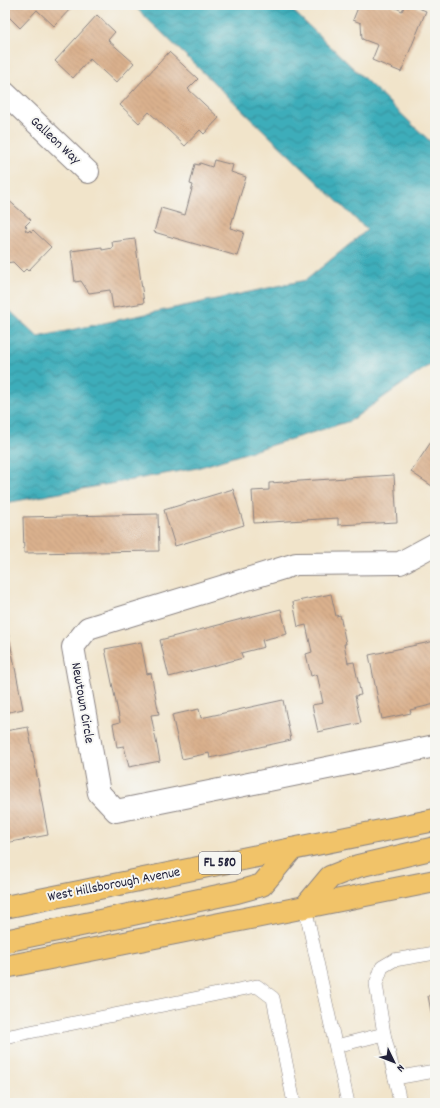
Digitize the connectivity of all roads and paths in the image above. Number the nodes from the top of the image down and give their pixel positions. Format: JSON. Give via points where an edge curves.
{"nodes":[{"id":1,"x":5,"y":93,"type":"edge"},
{"id":2,"x":88,"y":172,"type":"dead end"},
{"id":3,"x":435,"y":544,"type":"edge"},
{"id":4,"x":435,"y":746,"type":"edge"},
{"id":5,"x":435,"y":820,"type":"edge"},
{"id":6,"x":435,"y":848,"type":"edge"},
{"id":7,"x":292,"y":849,"type":"junction"},
{"id":8,"x":435,"y":881,"type":"edge"},
{"id":9,"x":5,"y":906,"type":"edge"},
{"id":10,"x":305,"y":907,"type":"junction"},
{"id":11,"x":5,"y":941,"type":"edge"},
{"id":12,"x":435,"y":953,"type":"edge"},
{"id":13,"x":5,"y":966,"type":"edge"},
{"id":14,"x":384,"y":1034,"type":"junction"},
{"id":15,"x":5,"y":1037,"type":"edge"},
{"id":16,"x":336,"y":1046,"type":"junction"},
{"id":17,"x":435,"y":1071,"type":"edge"},
{"id":18,"x":395,"y":1078,"type":"junction"},
{"id":19,"x":294,"y":1103,"type":"edge"},
{"id":20,"x":348,"y":1103,"type":"edge"},
{"id":21,"x":400,"y":1103,"type":"edge"}],
"edges":[{"from":1,"to":2,"type":"street","name":"Galleon Way"},
{"from":3,"to":4,"type":"street","name":"Newtown Circle","via":[[400,563],[296,564],[88,628],[72,647],[99,793],[116,811]]},
{"from":5,"to":7,"type":"main road","name":"West Hillsborough Avenue","number":"FL 580"},
{"from":6,"to":10,"type":"main road","via":[[358,866],[330,877]]},
{"from":7,"to":9,"type":"main road","name":"West Hillsborough Avenue","number":"FL 580"},
{"from":7,"to":11,"type":"main road","via":[[262,885]]},
{"from":8,"to":10,"type":"main road"},
{"from":10,"to":13,"type":"main road"},
{"from":10,"to":16,"type":"lane"},
{"from":12,"to":14,"type":"lane","via":[[394,960],[382,967],[376,984]]},
{"from":14,"to":16,"type":"lane"},
{"from":14,"to":18,"type":"lane"},
{"from":15,"to":19,"type":"lane","via":[[257,986],[273,998]]},
{"from":16,"to":20,"type":"lane"},
{"from":17,"to":18,"type":"lane"},
{"from":18,"to":21,"type":"lane"}]}
